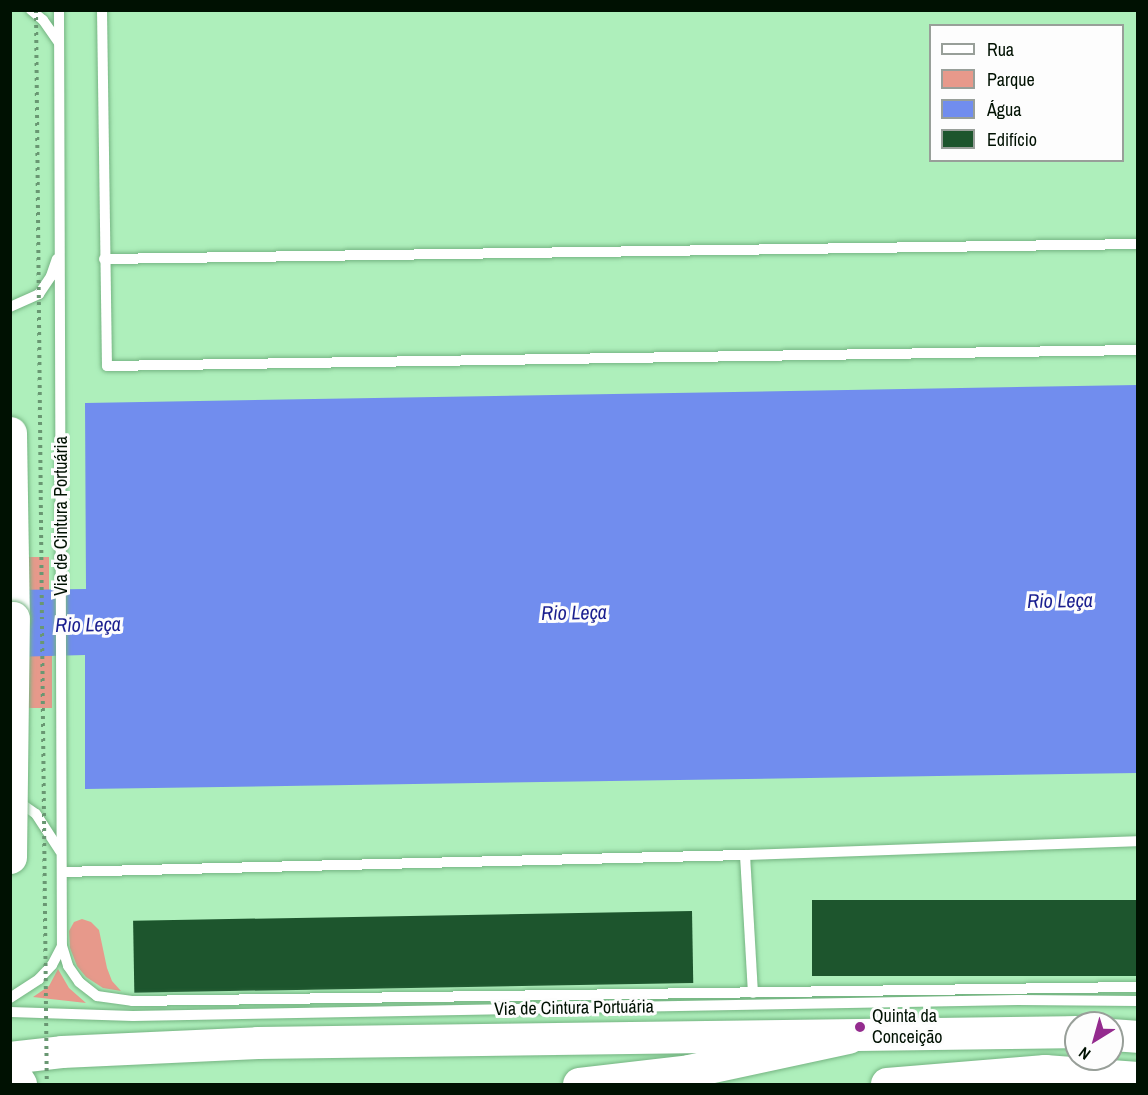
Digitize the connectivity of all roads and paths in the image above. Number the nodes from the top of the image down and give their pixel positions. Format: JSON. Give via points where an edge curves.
{"nodes":[{"id":1,"x":31,"y":10,"type":"edge"},
{"id":2,"x":36,"y":10,"type":"edge"},
{"id":3,"x":59,"y":10,"type":"edge"},
{"id":4,"x":102,"y":10,"type":"edge"},
{"id":5,"x":59,"y":44,"type":"junction"},
{"id":6,"x":1137,"y":244,"type":"edge"},
{"id":7,"x":60,"y":251,"type":"junction"},
{"id":8,"x":104,"y":259,"type":"junction"},
{"id":9,"x":10,"y":307,"type":"edge"},
{"id":10,"x":1137,"y":350,"type":"edge"},
{"id":11,"x":10,"y":433,"type":"edge"},
{"id":12,"x":10,"y":799,"type":"edge"},
{"id":13,"x":1137,"y":841,"type":"edge"},
{"id":14,"x":62,"y":854,"type":"junction"},
{"id":15,"x":745,"y":855,"type":"junction"},
{"id":16,"x":10,"y":857,"type":"edge"},
{"id":17,"x":62,"y":872,"type":"junction"},
{"id":18,"x":62,"y":946,"type":"junction"},
{"id":19,"x":1137,"y":987,"type":"edge"},
{"id":20,"x":753,"y":993,"type":"junction"},
{"id":21,"x":10,"y":998,"type":"edge"},
{"id":22,"x":1137,"y":1001,"type":"edge"},
{"id":23,"x":10,"y":1012,"type":"edge"},
{"id":24,"x":1064,"y":1032,"type":"edge"},
{"id":25,"x":848,"y":1037,"type":"junction"},
{"id":26,"x":10,"y":1058,"type":"edge"},
{"id":27,"x":10,"y":1068,"type":"edge"},
{"id":28,"x":1137,"y":1078,"type":"edge"},
{"id":29,"x":20,"y":1084,"type":"edge"},
{"id":30,"x":47,"y":1084,"type":"edge"},
{"id":31,"x":579,"y":1084,"type":"edge"},
{"id":32,"x":887,"y":1084,"type":"edge"}],
"edges":[{"from":1,"to":5,"type":"lane"},
{"from":2,"to":30,"type":"path","bridge":true},
{"from":3,"to":5,"type":"lane","name":"Via de Cintura Portuária"},
{"from":4,"to":8,"type":"lane"},
{"from":5,"to":7,"type":"lane","name":"Via de Cintura Portuária"},
{"from":6,"to":8,"type":"lane"},
{"from":7,"to":9,"type":"lane","name":"Via de Cintura Portuária","via":[[39,294]]},
{"from":7,"to":14,"type":"lane","name":"Via de Cintura Portuária"},
{"from":8,"to":10,"type":"lane","via":[[107,366]]},
{"from":11,"to":16,"type":"highway","bridge":true},
{"from":12,"to":14,"type":"lane","via":[[36,814]]},
{"from":13,"to":15,"type":"lane"},
{"from":14,"to":17,"type":"lane","name":"Via de Cintura Portuária"},
{"from":15,"to":17,"type":"lane"},
{"from":15,"to":20,"type":"lane"},
{"from":17,"to":18,"type":"lane","name":"Via de Cintura Portuária"},
{"from":18,"to":20,"type":"lane","name":"Via de Cintura Portuária","via":[[68,966],[79,982],[97,996],[132,1001]]},
{"from":18,"to":21,"type":"lane","via":[[39,979]]},
{"from":19,"to":20,"type":"lane","name":"Via de Cintura Portuária"},
{"from":22,"to":23,"type":"lane","name":"Via de Cintura Portuária","via":[[133,1016]]},
{"from":24,"to":25,"type":"main road"},
{"from":25,"to":26,"type":"main road","via":[[258,1043]]},
{"from":25,"to":31,"type":"highway","via":[[689,1071]]},
{"from":27,"to":29,"type":"highway"},
{"from":28,"to":32,"type":"main road","via":[[1044,1071]]}]}
